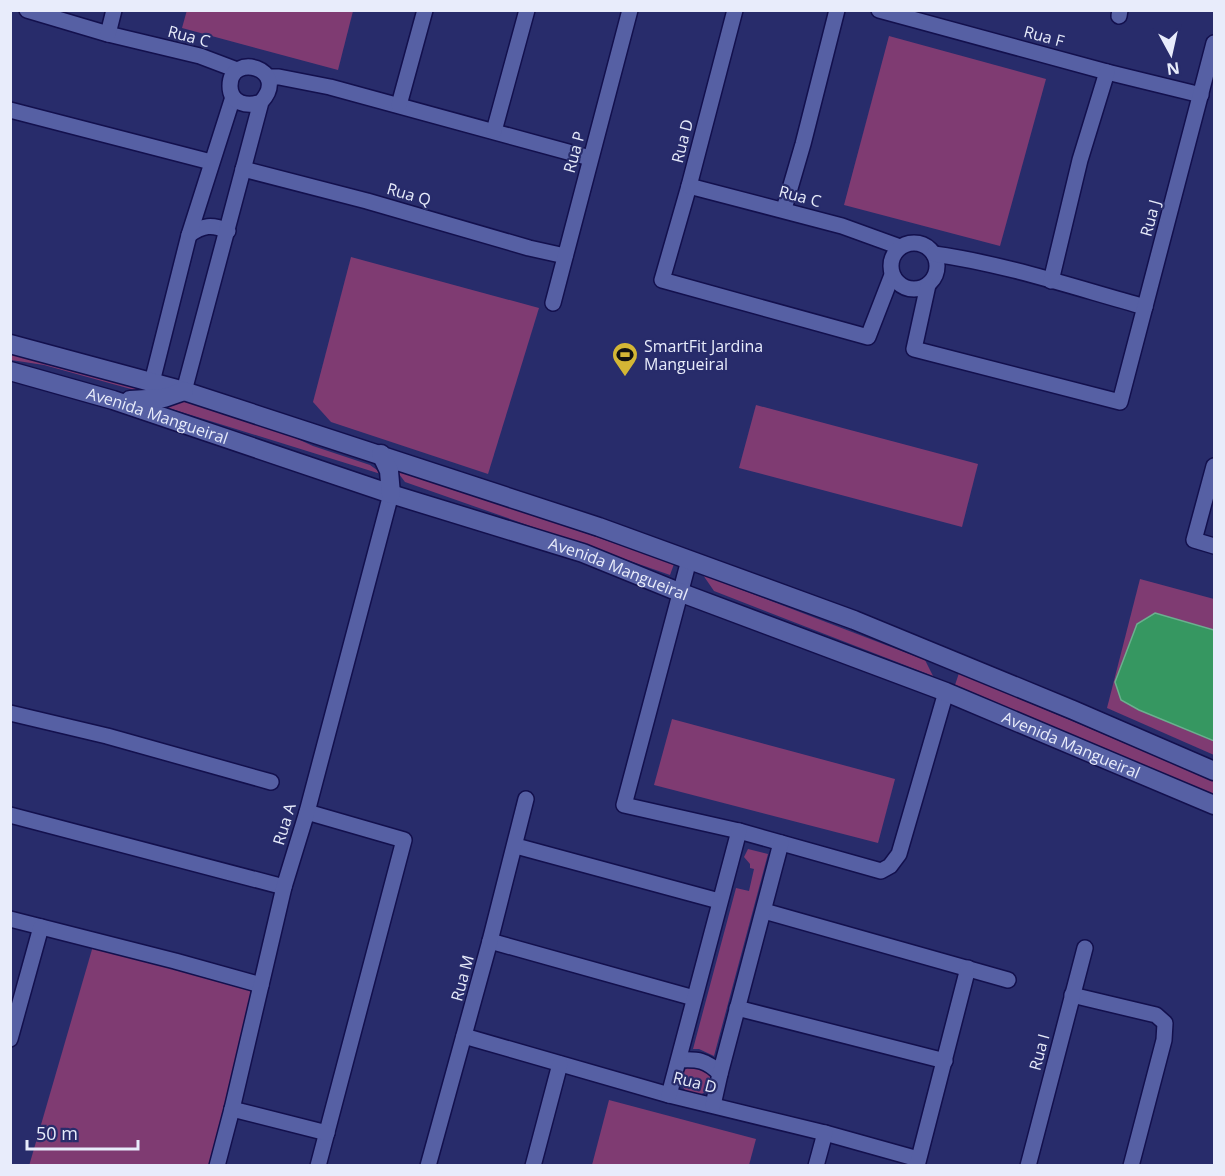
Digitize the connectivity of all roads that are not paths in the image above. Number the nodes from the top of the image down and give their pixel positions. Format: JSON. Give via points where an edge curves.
{"nodes":[{"id":1,"x":27,"y":10,"type":"edge"},
{"id":2,"x":114,"y":10,"type":"edge"},
{"id":3,"x":425,"y":10,"type":"edge"},
{"id":4,"x":527,"y":10,"type":"edge"},
{"id":5,"x":630,"y":10,"type":"edge"},
{"id":6,"x":735,"y":10,"type":"edge"},
{"id":7,"x":837,"y":10,"type":"edge"},
{"id":8,"x":879,"y":10,"type":"edge"},
{"id":9,"x":108,"y":34,"type":"junction"},
{"id":10,"x":1215,"y":43,"type":"edge"},
{"id":11,"x":237,"y":70,"type":"junction"},
{"id":12,"x":1107,"y":72,"type":"junction"},
{"id":13,"x":268,"y":77,"type":"junction"},
{"id":14,"x":1201,"y":95,"type":"junction"},
{"id":15,"x":233,"y":96,"type":"junction"},
{"id":16,"x":261,"y":102,"type":"junction"},
{"id":17,"x":399,"y":105,"type":"junction"},
{"id":18,"x":10,"y":110,"type":"edge"},
{"id":19,"x":494,"y":131,"type":"junction"},
{"id":20,"x":590,"y":159,"type":"junction"},
{"id":21,"x":211,"y":162,"type":"junction"},
{"id":22,"x":243,"y":169,"type":"junction"},
{"id":23,"x":689,"y":186,"type":"junction"},
{"id":24,"x":784,"y":210,"type":"junction"},
{"id":25,"x":228,"y":231,"type":"junction"},
{"id":26,"x":189,"y":236,"type":"junction"},
{"id":27,"x":900,"y":247,"type":"junction"},
{"id":28,"x":934,"y":254,"type":"junction"},
{"id":29,"x":565,"y":256,"type":"junction"},
{"id":30,"x":892,"y":275,"type":"junction"},
{"id":31,"x":1051,"y":281,"type":"junction"},
{"id":32,"x":928,"y":285,"type":"junction"},
{"id":33,"x":553,"y":303,"type":"dead end"},
{"id":34,"x":1145,"y":307,"type":"junction"},
{"id":35,"x":10,"y":344,"type":"edge"},
{"id":36,"x":10,"y":370,"type":"edge"},
{"id":37,"x":152,"y":382,"type":"junction"},
{"id":38,"x":184,"y":391,"type":"junction"},
{"id":39,"x":113,"y":400,"type":"junction"},
{"id":40,"x":381,"y":454,"type":"junction"},
{"id":41,"x":1215,"y":466,"type":"edge"},
{"id":42,"x":391,"y":494,"type":"junction"},
{"id":43,"x":599,"y":527,"type":"junction"},
{"id":44,"x":1215,"y":546,"type":"edge"},
{"id":45,"x":583,"y":553,"type":"junction"},
{"id":46,"x":689,"y":560,"type":"junction"},
{"id":47,"x":679,"y":592,"type":"junction"},
{"id":48,"x":946,"y":692,"type":"junction"},
{"id":49,"x":1073,"y":710,"type":"junction"},
{"id":50,"x":10,"y":713,"type":"edge"},
{"id":51,"x":1056,"y":738,"type":"junction"},
{"id":52,"x":1215,"y":771,"type":"edge"},
{"id":53,"x":271,"y":782,"type":"dead end"},
{"id":54,"x":526,"y":799,"type":"dead end"},
{"id":55,"x":1215,"y":805,"type":"edge"},
{"id":56,"x":307,"y":812,"type":"junction"},
{"id":57,"x":10,"y":815,"type":"edge"},
{"id":58,"x":739,"y":831,"type":"junction"},
{"id":59,"x":781,"y":843,"type":"junction"},
{"id":60,"x":516,"y":846,"type":"junction"},
{"id":61,"x":284,"y":887,"type":"junction"},
{"id":62,"x":719,"y":901,"type":"junction"},
{"id":63,"x":764,"y":911,"type":"junction"},
{"id":64,"x":10,"y":919,"type":"edge"},
{"id":65,"x":41,"y":927,"type":"junction"},
{"id":66,"x":490,"y":941,"type":"junction"},
{"id":67,"x":1085,"y":948,"type":"dead end"},
{"id":68,"x":968,"y":968,"type":"junction"},
{"id":69,"x":1008,"y":980,"type":"dead end"},
{"id":70,"x":261,"y":985,"type":"junction"},
{"id":71,"x":1072,"y":995,"type":"junction"},
{"id":72,"x":694,"y":998,"type":"junction"},
{"id":73,"x":737,"y":1008,"type":"junction"},
{"id":74,"x":13,"y":1021,"type":"edge"},
{"id":75,"x":464,"y":1036,"type":"junction"},
{"id":76,"x":10,"y":1039,"type":"edge"},
{"id":77,"x":680,"y":1060,"type":"junction"},
{"id":78,"x":945,"y":1061,"type":"junction"},
{"id":79,"x":560,"y":1064,"type":"junction"},
{"id":80,"x":720,"y":1074,"type":"junction"},
{"id":81,"x":669,"y":1095,"type":"junction"},
{"id":82,"x":714,"y":1105,"type":"junction"},
{"id":83,"x":232,"y":1109,"type":"junction"},
{"id":84,"x":825,"y":1132,"type":"junction"},
{"id":85,"x":327,"y":1133,"type":"junction"},
{"id":86,"x":918,"y":1162,"type":"edge"},
{"id":87,"x":217,"y":1166,"type":"edge"},
{"id":88,"x":318,"y":1166,"type":"edge"},
{"id":89,"x":428,"y":1166,"type":"edge"},
{"id":90,"x":533,"y":1166,"type":"edge"},
{"id":91,"x":816,"y":1166,"type":"edge"},
{"id":92,"x":1028,"y":1166,"type":"edge"},
{"id":93,"x":1131,"y":1166,"type":"edge"}],
"edges":[{"from":1,"to":9,"type":"street","name":"Rua C"},
{"from":2,"to":9,"type":"street"},
{"from":3,"to":17,"type":"street"},
{"from":4,"to":19,"type":"street"},
{"from":5,"to":20,"type":"street","name":"Rua P"},
{"from":6,"to":23,"type":"street","name":"Rua D"},
{"from":7,"to":24,"type":"street"},
{"from":8,"to":12,"type":"street","name":"Rua F"},
{"from":9,"to":11,"type":"street","name":"Rua C","via":[[200,56]]},
{"from":10,"to":14,"type":"street","name":"Rua J"},
{"from":11,"to":13,"type":"street","via":[[256,67]]},
{"from":11,"to":15,"type":"street","via":[[231,78]]},
{"from":12,"to":14,"type":"street","name":"Rua F"},
{"from":12,"to":31,"type":"street","via":[[1083,148]]},
{"from":13,"to":16,"type":"street","via":[[270,87]]},
{"from":13,"to":17,"type":"street"},
{"from":14,"to":34,"type":"street","name":"Rua J"},
{"from":15,"to":16,"type":"street","via":[[240,104],[251,106]]},
{"from":15,"to":21,"type":"street"},
{"from":16,"to":22,"type":"street"},
{"from":17,"to":19,"type":"street"},
{"from":18,"to":21,"type":"street"},
{"from":19,"to":20,"type":"street"},
{"from":20,"to":29,"type":"street","name":"Rua P"},
{"from":21,"to":26,"type":"street"},
{"from":22,"to":25,"type":"street"},
{"from":22,"to":29,"type":"street","name":"Rua Q"},
{"from":23,"to":24,"type":"street","name":"Rua C"},
{"from":23,"to":30,"type":"street","name":"Rua D","via":[[662,280],[868,337]]},
{"from":24,"to":27,"type":"street","name":"Rua C"},
{"from":25,"to":26,"type":"street","via":[[200,227]]},
{"from":25,"to":38,"type":"street"},
{"from":26,"to":37,"type":"street"},
{"from":27,"to":28,"type":"street","via":[[911,242],[923,244]]},
{"from":27,"to":30,"type":"street","via":[[890,265]]},
{"from":28,"to":31,"type":"street"},
{"from":28,"to":32,"type":"street","via":[[938,265]]},
{"from":29,"to":33,"type":"street","name":"Rua P"},
{"from":30,"to":32,"type":"street","via":[[907,288]]},
{"from":31,"to":34,"type":"street"},
{"from":32,"to":34,"type":"street","name":"Rua J","via":[[914,349],[1119,402]]},
{"from":35,"to":37,"type":"street","name":"Avenida Mangueiral"},
{"from":36,"to":39,"type":"street","name":"Avenida Mangueiral"},
{"from":37,"to":38,"type":"street","name":"Avenida Mangueiral"},
{"from":38,"to":39,"type":"street","via":[[164,398]]},
{"from":38,"to":40,"type":"street","name":"Avenida Mangueiral"},
{"from":39,"to":42,"type":"street","name":"Avenida Mangueiral"},
{"from":40,"to":42,"type":"street","via":[[389,471]]},
{"from":40,"to":43,"type":"street","name":"Avenida Mangueiral"},
{"from":41,"to":44,"type":"street","via":[[1194,540]]},
{"from":42,"to":45,"type":"street","name":"Avenida Mangueiral"},
{"from":42,"to":56,"type":"street","name":"Rua A"},
{"from":43,"to":45,"type":"street","via":[[584,533],[580,540]]},
{"from":43,"to":46,"type":"street","name":"Avenida Mangueiral"},
{"from":45,"to":47,"type":"street","name":"Avenida Mangueiral"},
{"from":46,"to":47,"type":"street"},
{"from":46,"to":49,"type":"street","name":"Avenida Mangueiral","via":[[854,620]]},
{"from":47,"to":48,"type":"street","name":"Avenida Mangueiral"},
{"from":47,"to":58,"type":"street","via":[[624,805]]},
{"from":48,"to":51,"type":"street","name":"Avenida Mangueiral"},
{"from":48,"to":59,"type":"street","via":[[898,854],[886,870]]},
{"from":49,"to":51,"type":"street","via":[[1071,727]]},
{"from":49,"to":52,"type":"street","name":"Avenida Mangueiral"},
{"from":50,"to":53,"type":"street"},
{"from":51,"to":55,"type":"street","name":"Avenida Mangueiral"},
{"from":54,"to":60,"type":"street","name":"Rua M"},
{"from":56,"to":61,"type":"street","name":"Rua A"},
{"from":56,"to":85,"type":"street","via":[[404,840]]},
{"from":57,"to":61,"type":"street"},
{"from":58,"to":59,"type":"street"},
{"from":58,"to":62,"type":"street"},
{"from":59,"to":63,"type":"street"},
{"from":60,"to":62,"type":"street"},
{"from":60,"to":66,"type":"street","name":"Rua M"},
{"from":61,"to":70,"type":"street","name":"Rua A"},
{"from":62,"to":72,"type":"street"},
{"from":63,"to":68,"type":"street"},
{"from":63,"to":73,"type":"street"},
{"from":64,"to":65,"type":"street"},
{"from":65,"to":70,"type":"street"},
{"from":65,"to":74,"type":"street"},
{"from":66,"to":72,"type":"street"},
{"from":66,"to":75,"type":"street","name":"Rua M"},
{"from":67,"to":71,"type":"street","name":"Rua I"},
{"from":68,"to":69,"type":"street"},
{"from":68,"to":78,"type":"street"},
{"from":70,"to":83,"type":"street","name":"Rua A"},
{"from":71,"to":92,"type":"street","name":"Rua I"},
{"from":71,"to":93,"type":"street","via":[[1156,1015],[1165,1023]]},
{"from":72,"to":77,"type":"street"},
{"from":73,"to":78,"type":"street"},
{"from":73,"to":80,"type":"street"},
{"from":74,"to":76,"type":"street"},
{"from":75,"to":79,"type":"street","name":"Rua D"},
{"from":75,"to":89,"type":"street","name":"Rua M"},
{"from":77,"to":80,"type":"street","via":[[700,1060]]},
{"from":77,"to":81,"type":"street"},
{"from":78,"to":86,"type":"street"},
{"from":79,"to":81,"type":"street","name":"Rua D"},
{"from":79,"to":90,"type":"street"},
{"from":80,"to":82,"type":"street"},
{"from":81,"to":82,"type":"street","name":"Rua D"},
{"from":82,"to":84,"type":"street","name":"Rua D"},
{"from":83,"to":85,"type":"street"},
{"from":83,"to":87,"type":"street","name":"Rua A"},
{"from":84,"to":86,"type":"street","name":"Rua D"},
{"from":84,"to":91,"type":"street"},
{"from":85,"to":88,"type":"street"}]}
